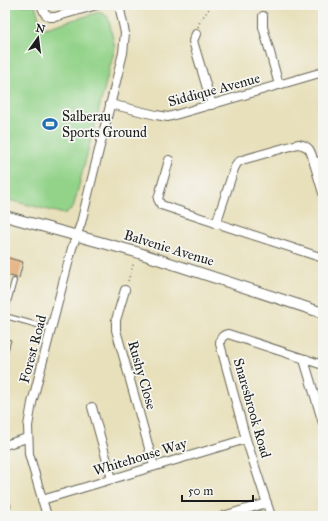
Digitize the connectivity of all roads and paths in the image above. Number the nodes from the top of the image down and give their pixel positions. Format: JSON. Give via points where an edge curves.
{"nodes":[{"id":1,"x":41,"y":5,"type":"edge"},
{"id":2,"x":97,"y":5,"type":"edge"},
{"id":3,"x":119,"y":5,"type":"edge"},
{"id":4,"x":212,"y":5,"type":"edge"},
{"id":5,"x":237,"y":5,"type":"edge"},
{"id":6,"x":261,"y":5,"type":"edge"},
{"id":7,"x":263,"y":16,"type":"dead end"},
{"id":8,"x":200,"y":21,"type":"dead end"},
{"id":9,"x":196,"y":34,"type":"dead end"},
{"id":10,"x":323,"y":72,"type":"edge"},
{"id":11,"x":279,"y":85,"type":"junction"},
{"id":12,"x":110,"y":104,"type":"junction"},
{"id":13,"x":212,"y":105,"type":"junction"},
{"id":14,"x":168,"y":160,"type":"dead end"},
{"id":15,"x":323,"y":160,"type":"edge"},
{"id":16,"x":314,"y":162,"type":"junction"},
{"id":17,"x":323,"y":193,"type":"edge"},
{"id":18,"x":5,"y":216,"type":"edge"},
{"id":19,"x":216,"y":224,"type":"junction"},
{"id":20,"x":77,"y":235,"type":"junction"},
{"id":21,"x":323,"y":258,"type":"edge"},
{"id":22,"x":134,"y":260,"type":"dead end"},
{"id":23,"x":14,"y":281,"type":"dead end"},
{"id":24,"x":125,"y":290,"type":"joint"},
{"id":25,"x":323,"y":313,"type":"edge"},
{"id":26,"x":5,"y":315,"type":"edge"},
{"id":27,"x":52,"y":329,"type":"junction"},
{"id":28,"x":306,"y":359,"type":"junction"},
{"id":29,"x":323,"y":365,"type":"edge"},
{"id":30,"x":92,"y":407,"type":"dead end"},
{"id":31,"x":323,"y":424,"type":"edge"},
{"id":32,"x":27,"y":438,"type":"junction"},
{"id":33,"x":246,"y":439,"type":"junction"},
{"id":34,"x":5,"y":445,"type":"edge"},
{"id":35,"x":154,"y":466,"type":"junction"},
{"id":36,"x":112,"y":479,"type":"junction"},
{"id":37,"x":42,"y":500,"type":"junction"},
{"id":38,"x":267,"y":503,"type":"junction"},
{"id":39,"x":47,"y":516,"type":"edge"},
{"id":40,"x":223,"y":516,"type":"edge"},
{"id":41,"x":271,"y":516,"type":"edge"}],
"edges":[{"from":1,"to":2,"type":"street","via":[[45,14],[52,17]]},
{"from":3,"to":12,"type":"street","name":"Forest Road","via":[[125,40]]},
{"from":4,"to":8,"type":"path"},
{"from":5,"to":6,"type":"path","via":[[251,8]]},
{"from":7,"to":11,"type":"street","via":[[263,27]]},
{"from":9,"to":13,"type":"street","via":[[193,41]]},
{"from":10,"to":11,"type":"street","name":"Siddique Avenue"},
{"from":11,"to":13,"type":"street","name":"Siddique Avenue"},
{"from":12,"to":13,"type":"street","name":"Siddique Avenue","via":[[168,117]]},
{"from":12,"to":20,"type":"street","name":"Forest Road"},
{"from":14,"to":19,"type":"street","via":[[158,199],[161,205]]},
{"from":15,"to":16,"type":"street"},
{"from":16,"to":17,"type":"street"},
{"from":16,"to":19,"type":"street","via":[[306,145],[298,144],[237,163]]},
{"from":18,"to":20,"type":"street","name":"Balvenie Avenue"},
{"from":19,"to":21,"type":"street"},
{"from":20,"to":25,"type":"street","name":"Balvenie Avenue"},
{"from":20,"to":27,"type":"street","name":"Forest Road"},
{"from":22,"to":24,"type":"path"},
{"from":23,"to":26,"type":"lane"},
{"from":24,"to":35,"type":"street","name":"Rushy Close","via":[[116,320],[116,330]]},
{"from":26,"to":27,"type":"lane"},
{"from":27,"to":32,"type":"street","name":"Forest Road","via":[[32,403]]},
{"from":28,"to":29,"type":"street"},
{"from":28,"to":31,"type":"street"},
{"from":28,"to":33,"type":"street","name":"Snaresbrook Road","via":[[228,334],[222,336],[220,344]]},
{"from":30,"to":36,"type":"street"},
{"from":32,"to":34,"type":"street"},
{"from":32,"to":37,"type":"street","name":"Forest Road","via":[[28,454]]},
{"from":33,"to":35,"type":"street","name":"Whitehouse Way"},
{"from":33,"to":38,"type":"street","name":"Snaresbrook Road"},
{"from":35,"to":36,"type":"street","name":"Whitehouse Way"},
{"from":36,"to":37,"type":"street","name":"Whitehouse Way"},
{"from":37,"to":39,"type":"street","name":"Forest Road"},
{"from":38,"to":40,"type":"street"},
{"from":38,"to":41,"type":"street","name":"Snaresbrook Road"}]}
